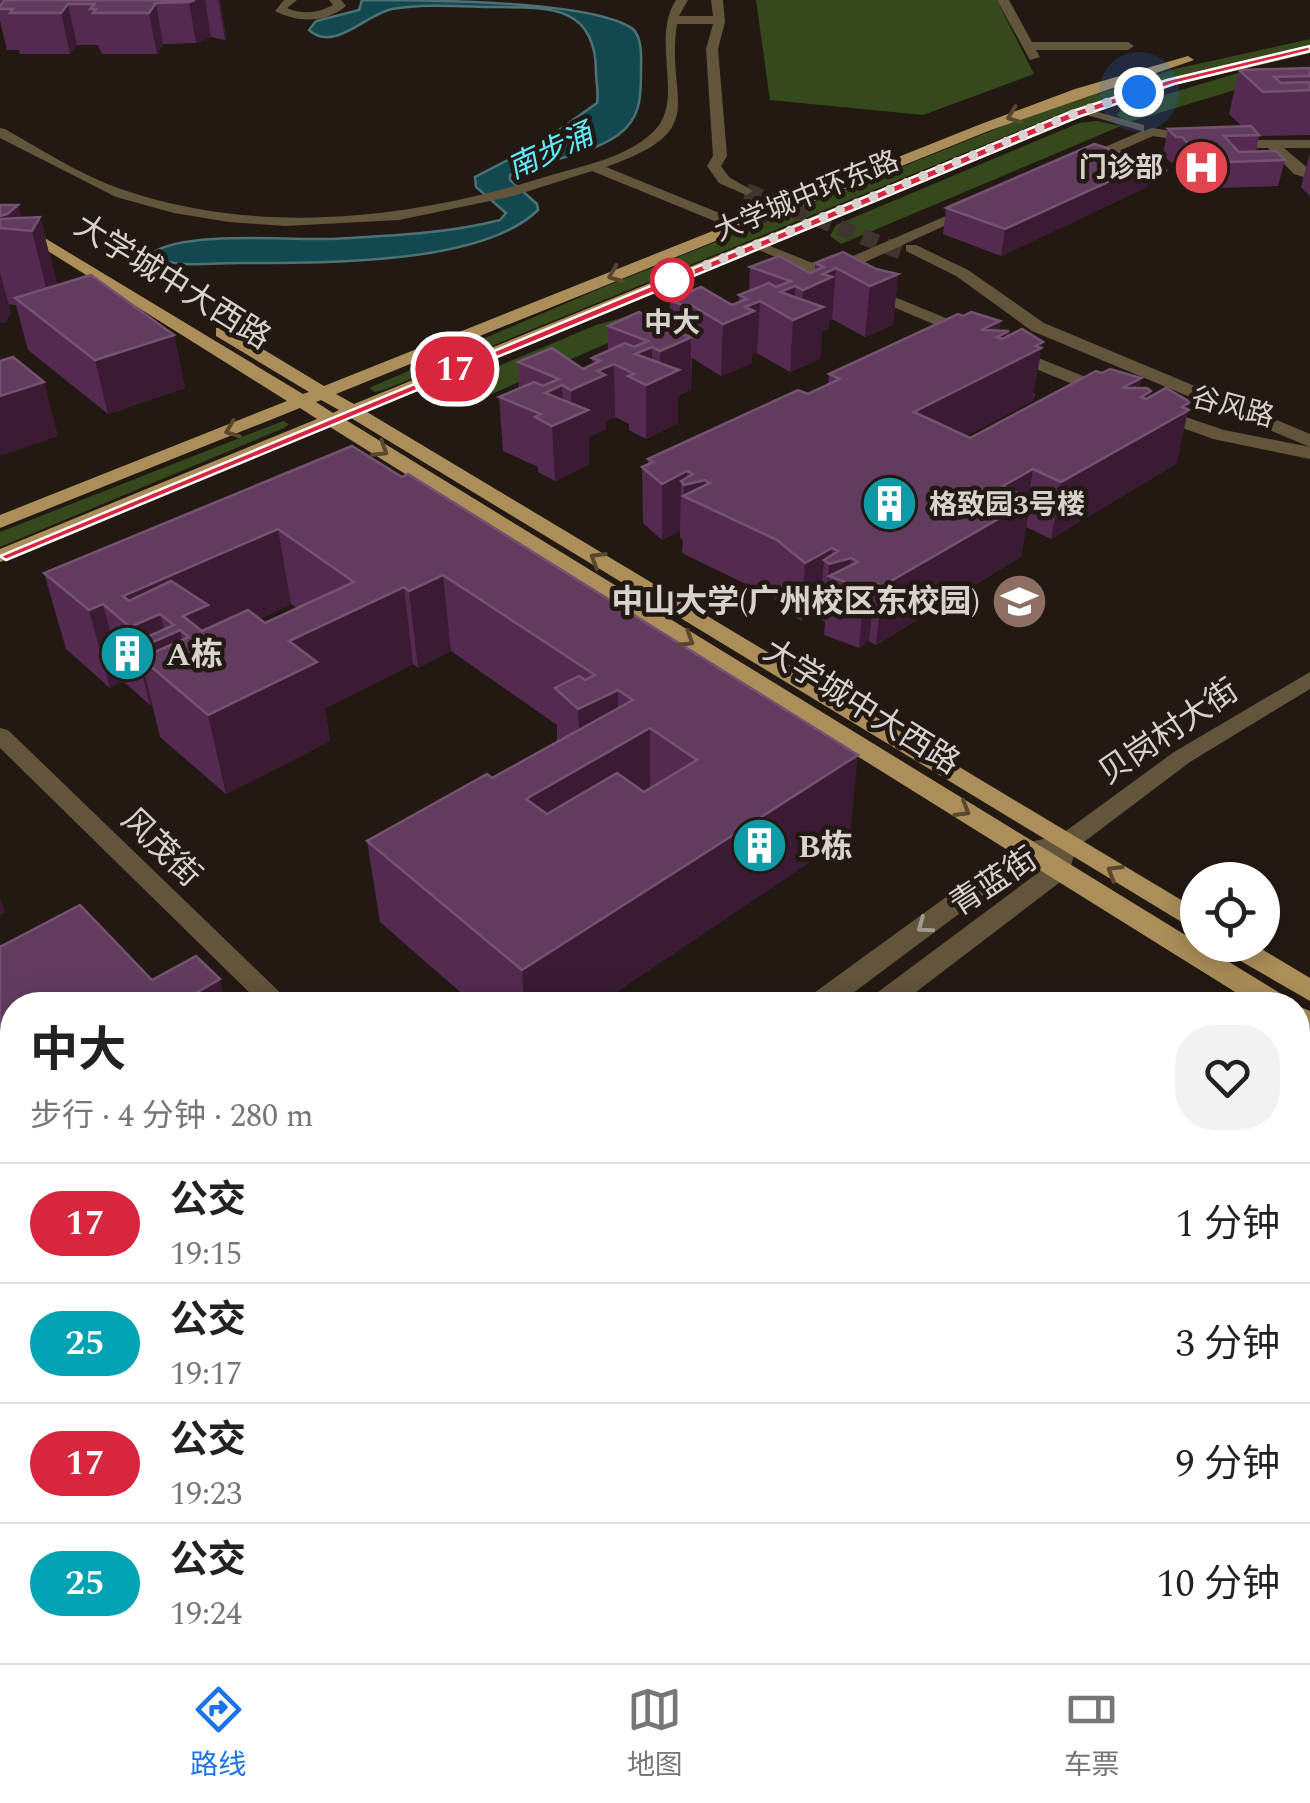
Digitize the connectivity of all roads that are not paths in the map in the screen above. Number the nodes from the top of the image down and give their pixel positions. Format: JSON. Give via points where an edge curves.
{"nodes":[{"id":1,"x":290,"y":0,"type":"edge"},
{"id":2,"x":335,"y":0,"type":"edge"},
{"id":3,"x":682,"y":0,"type":"edge"},
{"id":4,"x":717,"y":0,"type":"edge"},
{"id":5,"x":1003,"y":0,"type":"edge"},
{"id":6,"x":671,"y":20,"type":"junction"},
{"id":7,"x":719,"y":20,"type":"junction"},
{"id":8,"x":1310,"y":34,"type":"edge"},
{"id":9,"x":1026,"y":46,"type":"junction"},
{"id":10,"x":1128,"y":46,"type":"dead end"},
{"id":11,"x":1310,"y":49,"type":"edge"},
{"id":12,"x":1040,"y":60,"type":"dead end"},
{"id":13,"x":1249,"y":62,"type":"junction"},
{"id":14,"x":1270,"y":74,"type":"edge"},
{"id":15,"x":1085,"y":110,"type":"junction"},
{"id":16,"x":1139,"y":128,"type":"dead end"},
{"id":17,"x":0,"y":132,"type":"edge"},
{"id":18,"x":1310,"y":144,"type":"edge"},
{"id":19,"x":1272,"y":145,"type":"junction"},
{"id":20,"x":1105,"y":152,"type":"junction"},
{"id":21,"x":592,"y":166,"type":"junction"},
{"id":22,"x":1070,"y":168,"type":"edge"},
{"id":23,"x":1161,"y":171,"type":"dead end"},
{"id":24,"x":1310,"y":175,"type":"edge"},
{"id":25,"x":750,"y":189,"type":"tunnel mouth"},
{"id":26,"x":0,"y":198,"type":"edge"},
{"id":27,"x":982,"y":206,"type":"edge"},
{"id":28,"x":0,"y":215,"type":"edge"},
{"id":29,"x":739,"y":226,"type":"junction"},
{"id":30,"x":755,"y":246,"type":"junction"},
{"id":31,"x":824,"y":274,"type":"junction"},
{"id":32,"x":312,"y":397,"type":"junction"},
{"id":33,"x":1153,"y":410,"type":"junction"},
{"id":34,"x":342,"y":415,"type":"junction"},
{"id":35,"x":1310,"y":441,"type":"edge"},
{"id":36,"x":1310,"y":452,"type":"edge"},
{"id":37,"x":0,"y":522,"type":"edge"},
{"id":38,"x":0,"y":556,"type":"edge"},
{"id":39,"x":1310,"y":679,"type":"edge"},
{"id":40,"x":0,"y":736,"type":"edge"},
{"id":41,"x":1066,"y":843,"type":"junction"},
{"id":42,"x":1028,"y":850,"type":"junction"},
{"id":43,"x":1060,"y":870,"type":"junction"},
{"id":44,"x":1180,"y":912,"type":"edge"},
{"id":45,"x":1262,"y":962,"type":"edge"},
{"id":46,"x":1310,"y":991,"type":"edge"},
{"id":47,"x":266,"y":992,"type":"edge"},
{"id":48,"x":834,"y":992,"type":"edge"},
{"id":49,"x":897,"y":992,"type":"edge"},
{"id":50,"x":1257,"y":992,"type":"edge"}],
"edges":[{"from":1,"to":2,"type":"street","via":[[281,11],[306,16],[335,11]]},
{"from":3,"to":6,"type":"street"},
{"from":4,"to":7,"type":"street"},
{"from":5,"to":9,"type":"street"},
{"from":6,"to":7,"type":"street"},
{"from":6,"to":21,"type":"street","via":[[670,120],[647,143]]},
{"from":7,"to":25,"type":"street","via":[[712,49],[720,156],[714,162],[716,170]]},
{"from":8,"to":29,"type":"main road","name":"大学城中环东路","one_way":true,"via":[[1080,92]]},
{"from":9,"to":10,"type":"street"},
{"from":9,"to":12,"type":"street"},
{"from":11,"to":13,"type":"main road","name":"大学城中环东路"},
{"from":13,"to":14,"type":"street"},
{"from":13,"to":15,"type":"main road","name":"大学城中环东路"},
{"from":15,"to":16,"type":"street"},
{"from":15,"to":30,"type":"main road","name":"大学城中环东路"},
{"from":17,"to":21,"type":"street","via":[[103,187],[156,204],[278,219],[421,212]]},
{"from":18,"to":19,"type":"street"},
{"from":19,"to":20,"type":"street","via":[[1152,132]]},
{"from":19,"to":24,"type":"street"},
{"from":20,"to":22,"type":"street"},
{"from":20,"to":23,"type":"street"},
{"from":21,"to":29,"type":"street"},
{"from":26,"to":32,"type":"main road","name":"大学城中大西路"},
{"from":27,"to":31,"type":"street"},
{"from":28,"to":32,"type":"main road","name":"大学城中大西路"},
{"from":29,"to":32,"type":"main road","name":"大学城中环东路","one_way":true},
{"from":30,"to":31,"type":"street","name":"谷风路"},
{"from":30,"to":34,"type":"main road","name":"大学城中环东路"},
{"from":31,"to":33,"type":"street","name":"谷风路","via":[[1096,394]]},
{"from":32,"to":34,"type":"main road","name":"大学城中大西路"},
{"from":32,"to":37,"type":"main road","name":"大学城中环东路","one_way":true},
{"from":33,"to":35,"type":"street","via":[[1165,399],[1160,388],[1026,331],[907,250],[962,273],[1048,332]]},
{"from":33,"to":36,"type":"street","name":"谷风路","via":[[1220,436]]},
{"from":34,"to":38,"type":"main road","name":"大学城中环东路"},
{"from":41,"to":34,"type":"main road","name":"大学城中大西路","one_way":true},
{"from":34,"to":42,"type":"main road","name":"大学城中大西路","one_way":true},
{"from":39,"to":41,"type":"street","name":"贝岗村大街","via":[[1182,757]]},
{"from":40,"to":47,"type":"street","name":"风茂街"},
{"from":41,"to":42,"type":"street","name":"青蓝街"},
{"from":41,"to":43,"type":"street","name":"青蓝街"},
{"from":44,"to":41,"type":"main road","name":"大学城中大西路","one_way":true},
{"from":42,"to":43,"type":"main road","name":"大学城中大西路"},
{"from":42,"to":48,"type":"street","name":"青蓝街","one_way":true},
{"from":43,"to":49,"type":"street","name":"青蓝街"},
{"from":43,"to":50,"type":"main road","name":"大学城中大西路"},
{"from":45,"to":46,"type":"main road"}]}
